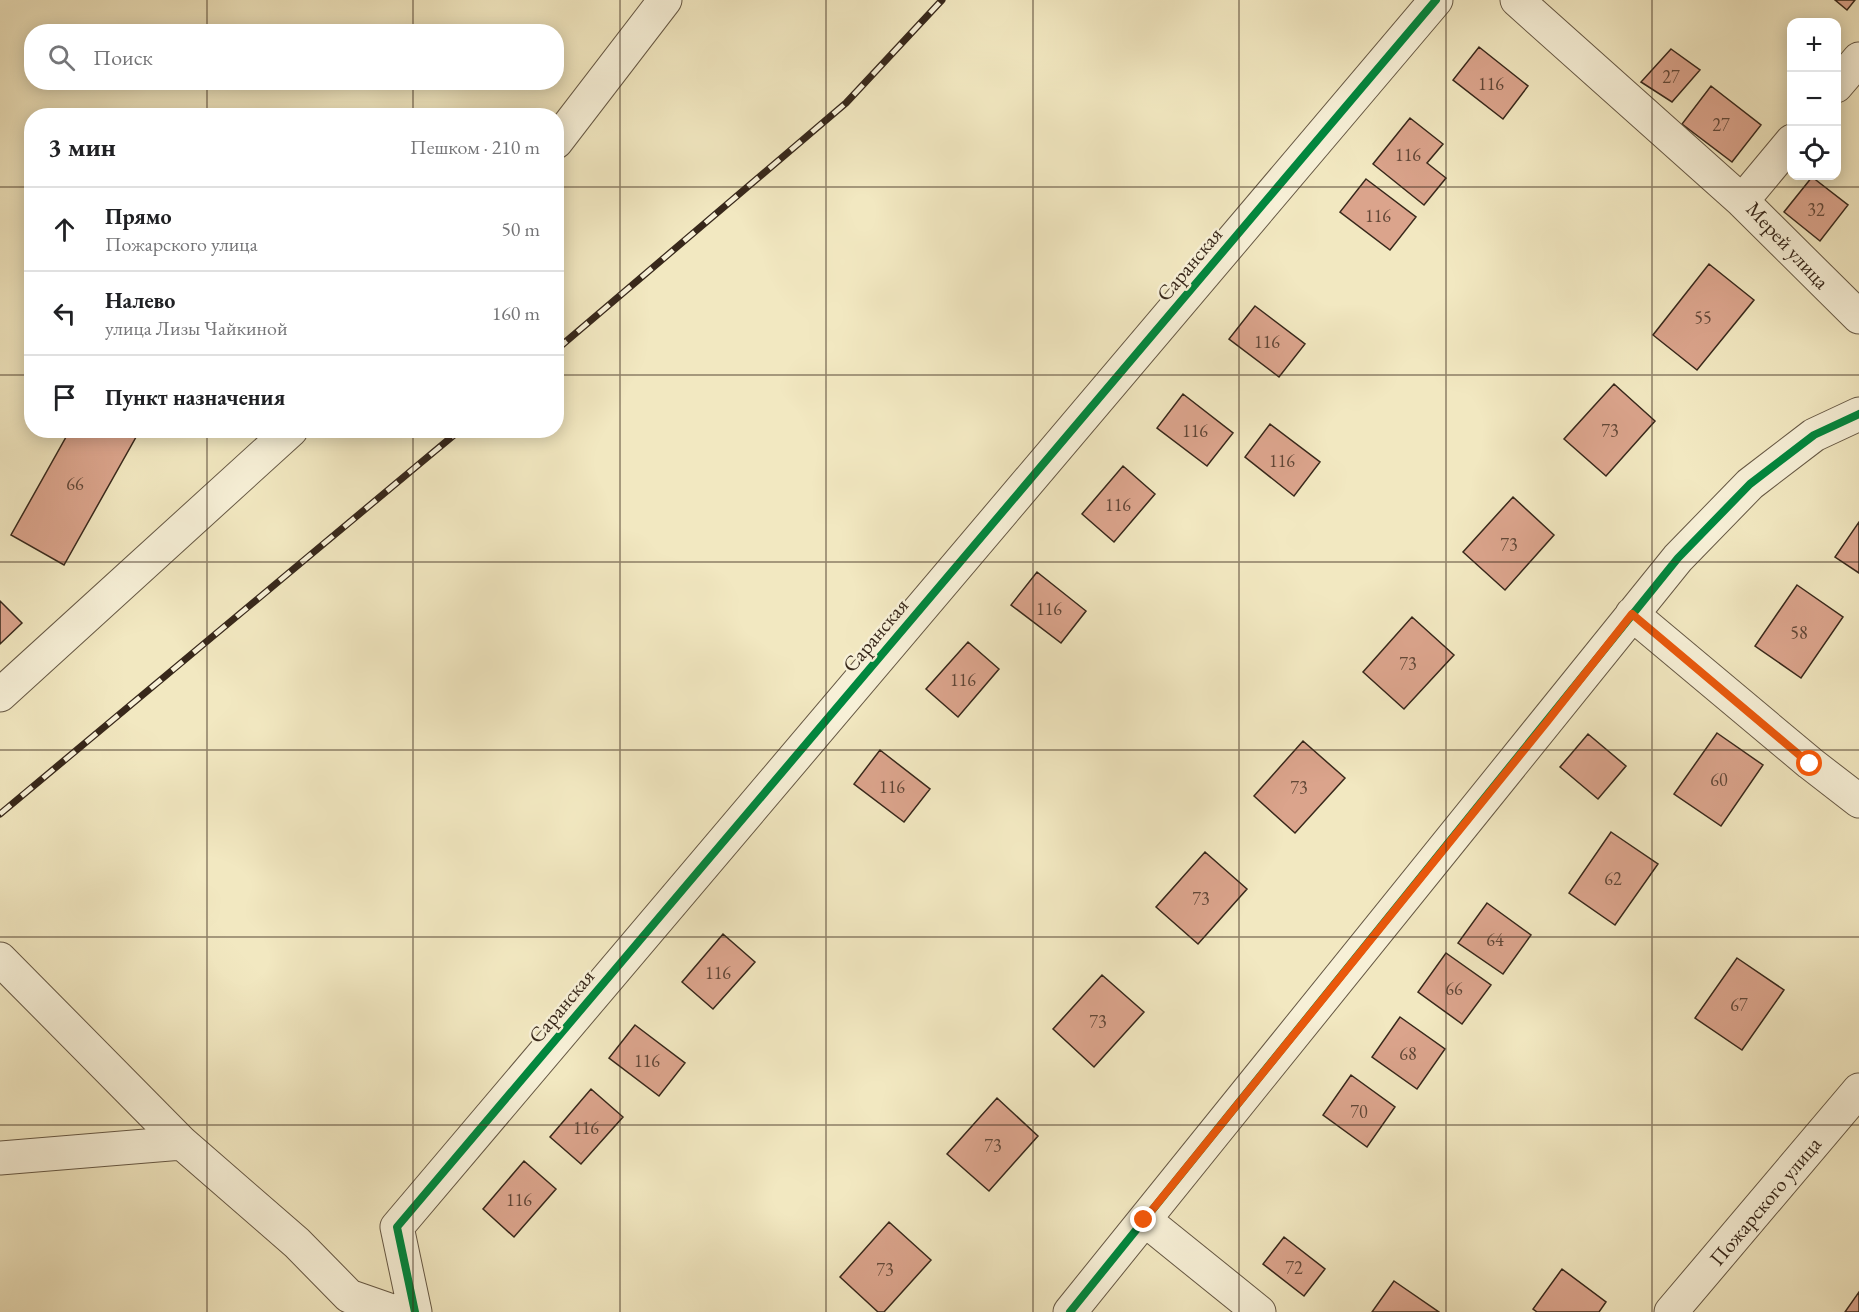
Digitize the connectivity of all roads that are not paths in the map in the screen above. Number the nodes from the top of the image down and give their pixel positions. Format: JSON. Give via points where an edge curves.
{"nodes":[{"id":1,"x":665,"y":0,"type":"edge"},
{"id":2,"x":1436,"y":0,"type":"edge"},
{"id":3,"x":1517,"y":0,"type":"edge"},
{"id":4,"x":1859,"y":59,"type":"edge"},
{"id":5,"x":1841,"y":80,"type":"edge"},
{"id":6,"x":564,"y":132,"type":"edge"},
{"id":7,"x":1787,"y":146,"type":"edge"},
{"id":8,"x":1742,"y":201,"type":"junction"},
{"id":9,"x":1859,"y":317,"type":"edge"},
{"id":10,"x":1859,"y":414,"type":"edge"},
{"id":11,"x":282,"y":438,"type":"edge"},
{"id":12,"x":1632,"y":614,"type":"junction"},
{"id":13,"x":0,"y":695,"type":"edge"},
{"id":14,"x":1859,"y":801,"type":"edge"},
{"id":15,"x":0,"y":959,"type":"edge"},
{"id":16,"x":1859,"y":1090,"type":"edge"},
{"id":17,"x":182,"y":1143,"type":"junction"},
{"id":18,"x":0,"y":1158,"type":"edge"},
{"id":19,"x":1144,"y":1220,"type":"junction"},
{"id":20,"x":395,"y":1312,"type":"edge"},
{"id":21,"x":415,"y":1312,"type":"edge"},
{"id":22,"x":1070,"y":1312,"type":"edge"},
{"id":23,"x":1258,"y":1312,"type":"edge"},
{"id":24,"x":1671,"y":1312,"type":"edge"}],
"edges":[{"from":1,"to":6,"type":"street"},
{"from":2,"to":21,"type":"street","name":"Саранская","via":[[397,1227]]},
{"from":3,"to":8,"type":"street"},
{"from":4,"to":5,"type":"street"},
{"from":7,"to":8,"type":"street","name":"Мерей улица"},
{"from":8,"to":9,"type":"street","name":"Мерей улица"},
{"from":10,"to":12,"type":"street","via":[[1814,435],[1750,484],[1678,558]]},
{"from":11,"to":13,"type":"street"},
{"from":12,"to":14,"type":"street"},
{"from":12,"to":19,"type":"street"},
{"from":15,"to":17,"type":"street"},
{"from":16,"to":24,"type":"street","name":"Пожарского улица"},
{"from":17,"to":18,"type":"street"},
{"from":17,"to":20,"type":"street","via":[[297,1243],[350,1296]]},
{"from":19,"to":22,"type":"street"},
{"from":19,"to":23,"type":"street"}]}
